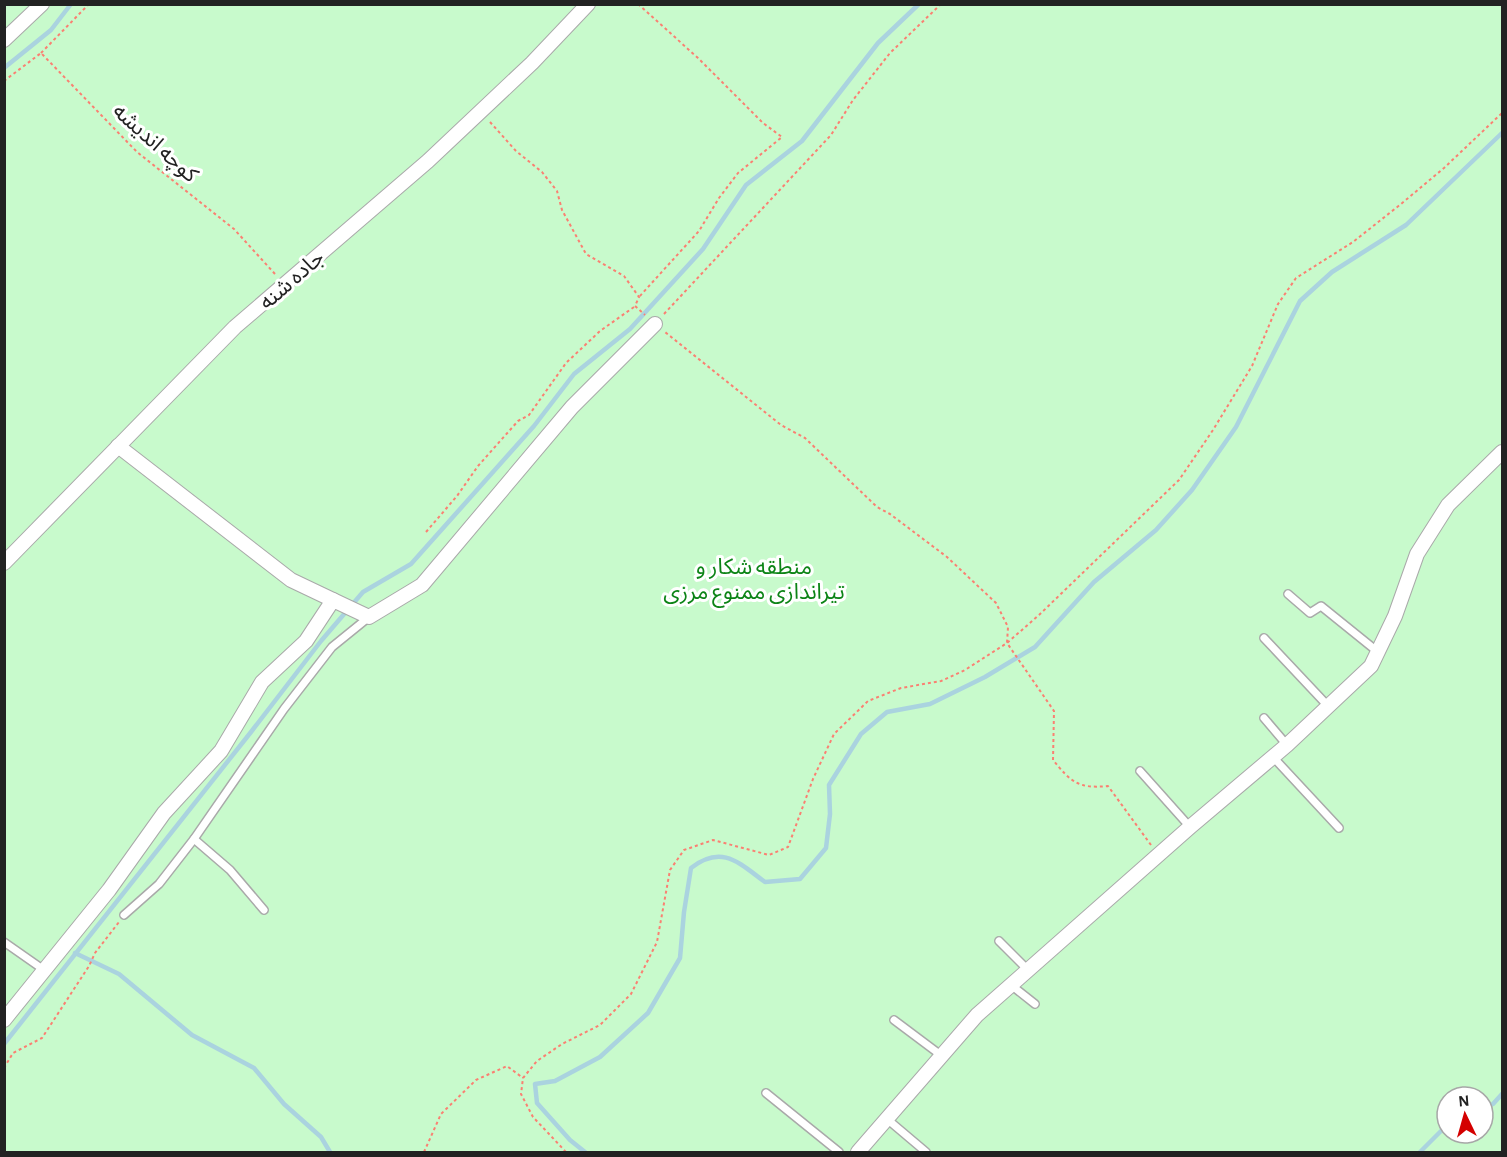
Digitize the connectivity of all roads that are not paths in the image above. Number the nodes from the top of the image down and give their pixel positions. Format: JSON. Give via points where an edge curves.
{"nodes":[{"id":1,"x":42,"y":4,"type":"edge"},
{"id":2,"x":588,"y":4,"type":"edge"},
{"id":3,"x":4,"y":40,"type":"edge"},
{"id":4,"x":655,"y":324,"type":"road end"},
{"id":5,"x":118,"y":446,"type":"junction"},
{"id":6,"x":1503,"y":452,"type":"edge"},
{"id":7,"x":4,"y":563,"type":"edge"},
{"id":8,"x":1288,"y":594,"type":"dead end"},
{"id":9,"x":337,"y":602,"type":"junction"},
{"id":10,"x":363,"y":614,"type":"junction"},
{"id":11,"x":1264,"y":638,"type":"dead end"},
{"id":12,"x":1378,"y":652,"type":"junction"},
{"id":13,"x":1328,"y":706,"type":"junction"},
{"id":14,"x":1264,"y":718,"type":"dead end"},
{"id":15,"x":1287,"y":745,"type":"junction"},
{"id":16,"x":1273,"y":756,"type":"junction"},
{"id":17,"x":1140,"y":771,"type":"dead end"},
{"id":18,"x":1190,"y":827,"type":"junction"},
{"id":19,"x":1339,"y":828,"type":"dead end"},
{"id":20,"x":194,"y":839,"type":"junction"},
{"id":21,"x":264,"y":910,"type":"dead end"},
{"id":22,"x":124,"y":915,"type":"road end"},
{"id":23,"x":999,"y":941,"type":"dead end"},
{"id":24,"x":4,"y":942,"type":"edge"},
{"id":25,"x":44,"y":970,"type":"junction"},
{"id":26,"x":1028,"y":970,"type":"junction"},
{"id":27,"x":1011,"y":985,"type":"junction"},
{"id":28,"x":1035,"y":1004,"type":"dead end"},
{"id":29,"x":4,"y":1020,"type":"edge"},
{"id":30,"x":894,"y":1020,"type":"dead end"},
{"id":31,"x":942,"y":1056,"type":"junction"},
{"id":32,"x":766,"y":1093,"type":"dead end"},
{"id":33,"x":887,"y":1119,"type":"junction"},
{"id":34,"x":839,"y":1152,"type":"edge"},
{"id":35,"x":858,"y":1152,"type":"edge"},
{"id":36,"x":926,"y":1152,"type":"edge"}],
"edges":[{"from":1,"to":3,"type":"street"},
{"from":2,"to":5,"type":"street","name":"جاده شنه","via":[[428,161],[235,327]]},
{"from":4,"to":10,"type":"street","via":[[572,406],[422,585]]},
{"from":5,"to":7,"type":"street","name":"جاده شنه"},
{"from":5,"to":9,"type":"street","via":[[291,580]]},
{"from":6,"to":12,"type":"street","via":[[1448,505],[1417,554]]},
{"from":8,"to":12,"type":"lane","via":[[1310,613],[1321,606]]},
{"from":9,"to":10,"type":"street"},
{"from":9,"to":25,"type":"street","via":[[306,641],[262,682],[220,751],[165,813]]},
{"from":10,"to":20,"type":"lane","via":[[284,709]]},
{"from":11,"to":13,"type":"lane"},
{"from":12,"to":13,"type":"street","via":[[1371,666]]},
{"from":13,"to":15,"type":"street"},
{"from":14,"to":15,"type":"lane"},
{"from":15,"to":16,"type":"street"},
{"from":16,"to":18,"type":"street"},
{"from":16,"to":19,"type":"lane"},
{"from":17,"to":18,"type":"lane"},
{"from":18,"to":26,"type":"street"},
{"from":20,"to":21,"type":"lane","via":[[230,870]]},
{"from":20,"to":22,"type":"lane","via":[[159,884]]},
{"from":23,"to":26,"type":"lane"},
{"from":24,"to":25,"type":"lane"},
{"from":25,"to":29,"type":"street"},
{"from":26,"to":27,"type":"street"},
{"from":27,"to":28,"type":"lane"},
{"from":27,"to":31,"type":"street","via":[[977,1015]]},
{"from":30,"to":31,"type":"lane"},
{"from":31,"to":33,"type":"street"},
{"from":32,"to":34,"type":"lane"},
{"from":33,"to":35,"type":"street"},
{"from":33,"to":36,"type":"lane"}]}
